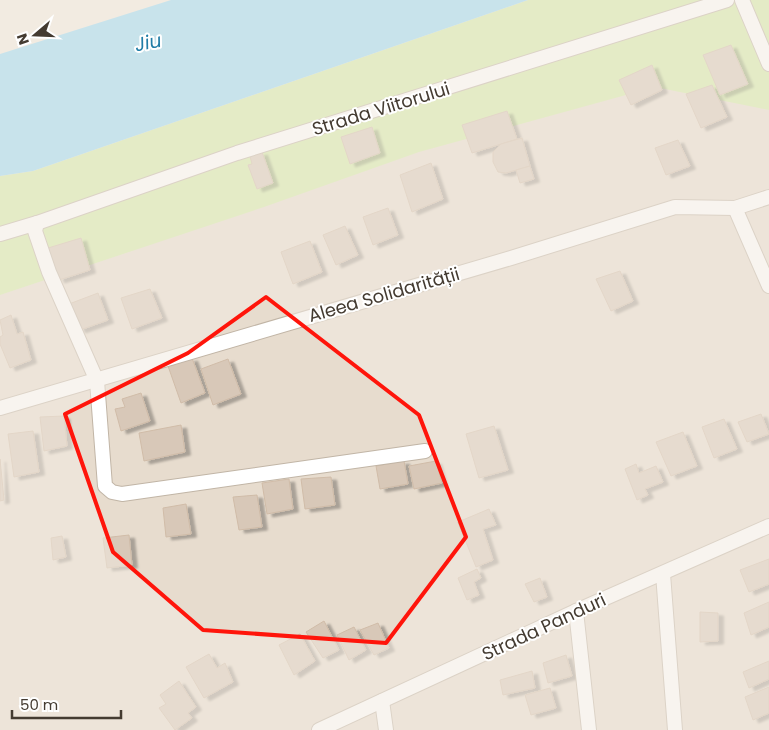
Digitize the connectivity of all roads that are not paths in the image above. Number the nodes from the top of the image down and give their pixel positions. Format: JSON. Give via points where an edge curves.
{"nodes":[{"id":1,"x":727,"y":0,"type":"edge"},
{"id":2,"x":742,"y":0,"type":"edge"},
{"id":3,"x":769,"y":64,"type":"edge"},
{"id":4,"x":769,"y":197,"type":"edge"},
{"id":5,"x":735,"y":208,"type":"junction"},
{"id":6,"x":37,"y":223,"type":"junction"},
{"id":7,"x":0,"y":234,"type":"edge"},
{"id":8,"x":769,"y":286,"type":"edge"},
{"id":9,"x":97,"y":381,"type":"junction"},
{"id":10,"x":0,"y":408,"type":"edge"},
{"id":11,"x":425,"y":451,"type":"dead end"},
{"id":12,"x":769,"y":526,"type":"edge"},
{"id":13,"x":663,"y":574,"type":"junction"},
{"id":14,"x":576,"y":612,"type":"junction"},
{"id":15,"x":382,"y":701,"type":"junction"},
{"id":16,"x":319,"y":730,"type":"edge"},
{"id":17,"x":386,"y":730,"type":"edge"},
{"id":18,"x":589,"y":730,"type":"edge"},
{"id":19,"x":675,"y":730,"type":"edge"}],
"edges":[{"from":1,"to":6,"type":"street","name":"Strada Viitorului","via":[[237,153]]},
{"from":2,"to":3,"type":"street"},
{"from":4,"to":5,"type":"street","name":"Aleea Solidarității"},
{"from":5,"to":8,"type":"street"},
{"from":5,"to":9,"type":"street","name":"Aleea Solidarității","via":[[675,207]]},
{"from":6,"to":7,"type":"street","name":"Strada Viitorului"},
{"from":6,"to":9,"type":"street","via":[[35,231],[49,272]]},
{"from":9,"to":10,"type":"street","name":"Aleea Solidarității"},
{"from":9,"to":11,"type":"street","via":[[104,486],[112,492],[122,494]]},
{"from":12,"to":13,"type":"street","name":"Strada Panduri"},
{"from":13,"to":14,"type":"street","name":"Strada Panduri"},
{"from":13,"to":19,"type":"street"},
{"from":14,"to":15,"type":"street","name":"Strada Panduri"},
{"from":14,"to":18,"type":"street"},
{"from":15,"to":16,"type":"street","name":"Strada Panduri"},
{"from":15,"to":17,"type":"street"}]}
